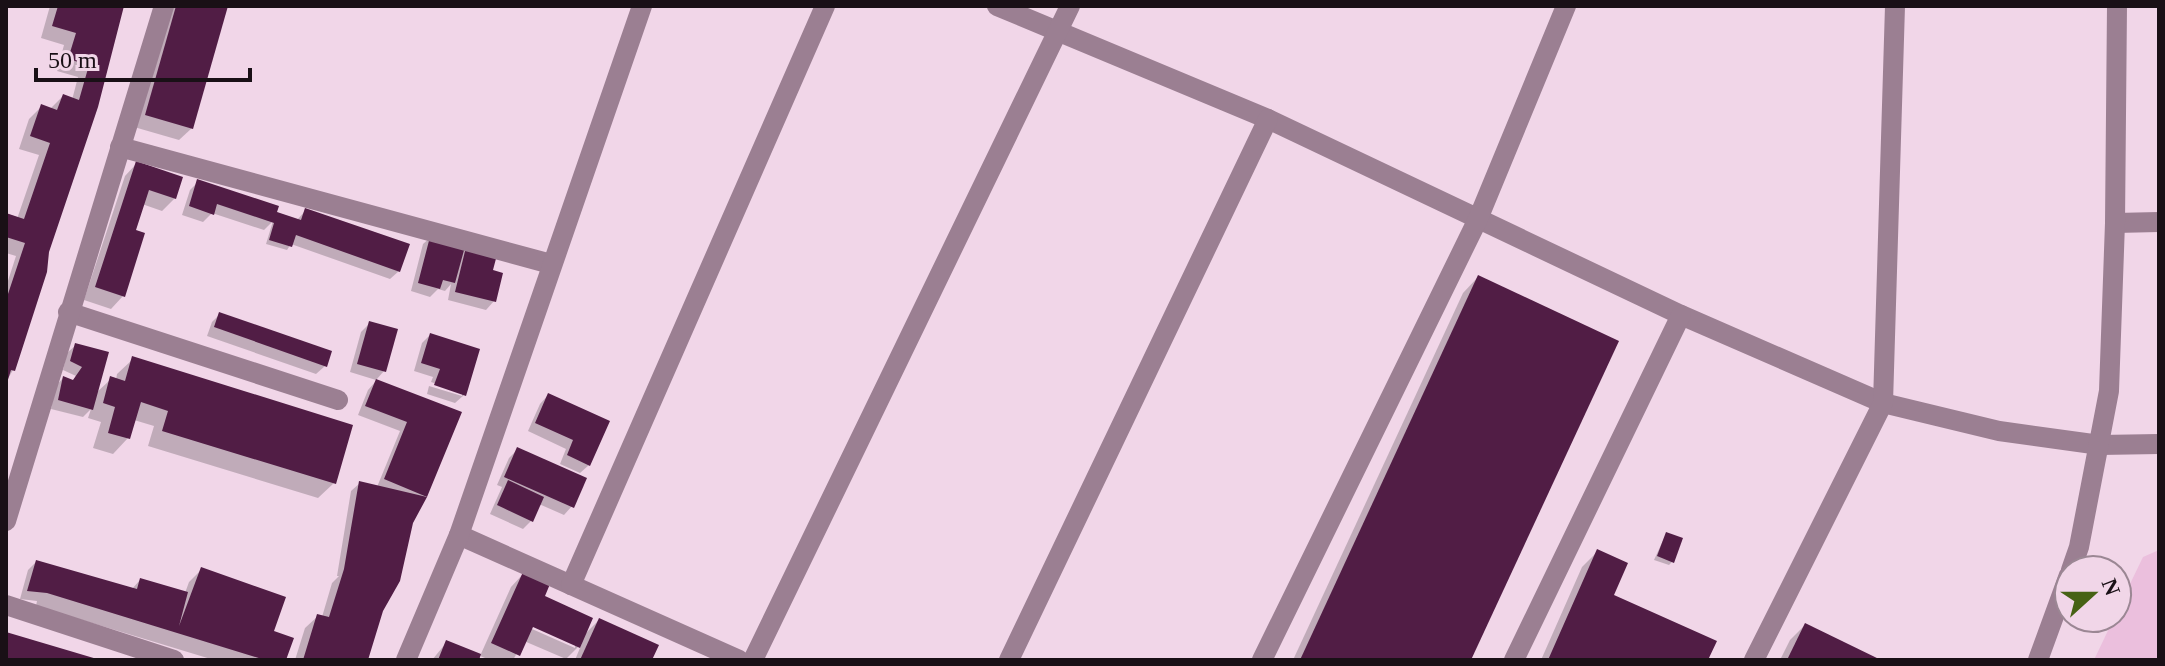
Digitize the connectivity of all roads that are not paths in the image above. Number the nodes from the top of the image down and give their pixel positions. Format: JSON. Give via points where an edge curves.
{"nodes":[{"id":1,"x":164,"y":6,"type":"edge"},
{"id":2,"x":642,"y":6,"type":"edge"},
{"id":3,"x":825,"y":6,"type":"edge"},
{"id":4,"x":997,"y":6,"type":"edge"},
{"id":5,"x":1070,"y":6,"type":"edge"},
{"id":6,"x":1566,"y":6,"type":"edge"},
{"id":7,"x":1895,"y":6,"type":"edge"},
{"id":8,"x":2117,"y":6,"type":"edge"},
{"id":9,"x":1059,"y":32,"type":"junction"},
{"id":10,"x":1268,"y":119,"type":"junction"},
{"id":11,"x":120,"y":147,"type":"junction"},
{"id":12,"x":1478,"y":219,"type":"junction"},
{"id":13,"x":2159,"y":222,"type":"edge"},
{"id":14,"x":2115,"y":223,"type":"junction"},
{"id":15,"x":551,"y":264,"type":"junction"},
{"id":16,"x":68,"y":312,"type":"junction"},
{"id":17,"x":1681,"y":315,"type":"junction"},
{"id":18,"x":338,"y":400,"type":"dead end"},
{"id":19,"x":1883,"y":403,"type":"junction"},
{"id":20,"x":2159,"y":444,"type":"edge"},
{"id":21,"x":2100,"y":445,"type":"junction"},
{"id":22,"x":6,"y":521,"type":"edge"},
{"id":23,"x":459,"y":535,"type":"junction"},
{"id":24,"x":2076,"y":554,"type":"edge"},
{"id":25,"x":571,"y":585,"type":"junction"},
{"id":26,"x":6,"y":605,"type":"edge"},
{"id":27,"x":2053,"y":619,"type":"edge"},
{"id":28,"x":174,"y":660,"type":"edge"},
{"id":29,"x":406,"y":660,"type":"edge"},
{"id":30,"x":739,"y":660,"type":"edge"},
{"id":31,"x":753,"y":660,"type":"edge"},
{"id":32,"x":1009,"y":660,"type":"edge"},
{"id":33,"x":1262,"y":660,"type":"edge"},
{"id":34,"x":1514,"y":660,"type":"edge"},
{"id":35,"x":1754,"y":660,"type":"edge"},
{"id":36,"x":2038,"y":660,"type":"edge"}],
"edges":[{"from":1,"to":11,"type":"street"},
{"from":2,"to":15,"type":"street"},
{"from":3,"to":25,"type":"street"},
{"from":4,"to":9,"type":"street"},
{"from":5,"to":9,"type":"street"},
{"from":6,"to":12,"type":"street"},
{"from":7,"to":19,"type":"street"},
{"from":8,"to":14,"type":"street"},
{"from":9,"to":10,"type":"street"},
{"from":9,"to":31,"type":"street"},
{"from":10,"to":12,"type":"street"},
{"from":10,"to":32,"type":"street"},
{"from":11,"to":15,"type":"street"},
{"from":11,"to":16,"type":"street"},
{"from":12,"to":17,"type":"street"},
{"from":12,"to":33,"type":"street"},
{"from":13,"to":14,"type":"street"},
{"from":14,"to":21,"type":"street","via":[[2109,391]]},
{"from":15,"to":23,"type":"street"},
{"from":16,"to":18,"type":"street"},
{"from":16,"to":22,"type":"street"},
{"from":17,"to":19,"type":"street"},
{"from":17,"to":34,"type":"street"},
{"from":19,"to":21,"type":"street","via":[[1999,431]]},
{"from":19,"to":35,"type":"street"},
{"from":20,"to":21,"type":"street"},
{"from":21,"to":24,"type":"street"},
{"from":23,"to":25,"type":"street"},
{"from":23,"to":29,"type":"street"},
{"from":25,"to":30,"type":"street"},
{"from":26,"to":28,"type":"street"},
{"from":27,"to":36,"type":"street"}]}
